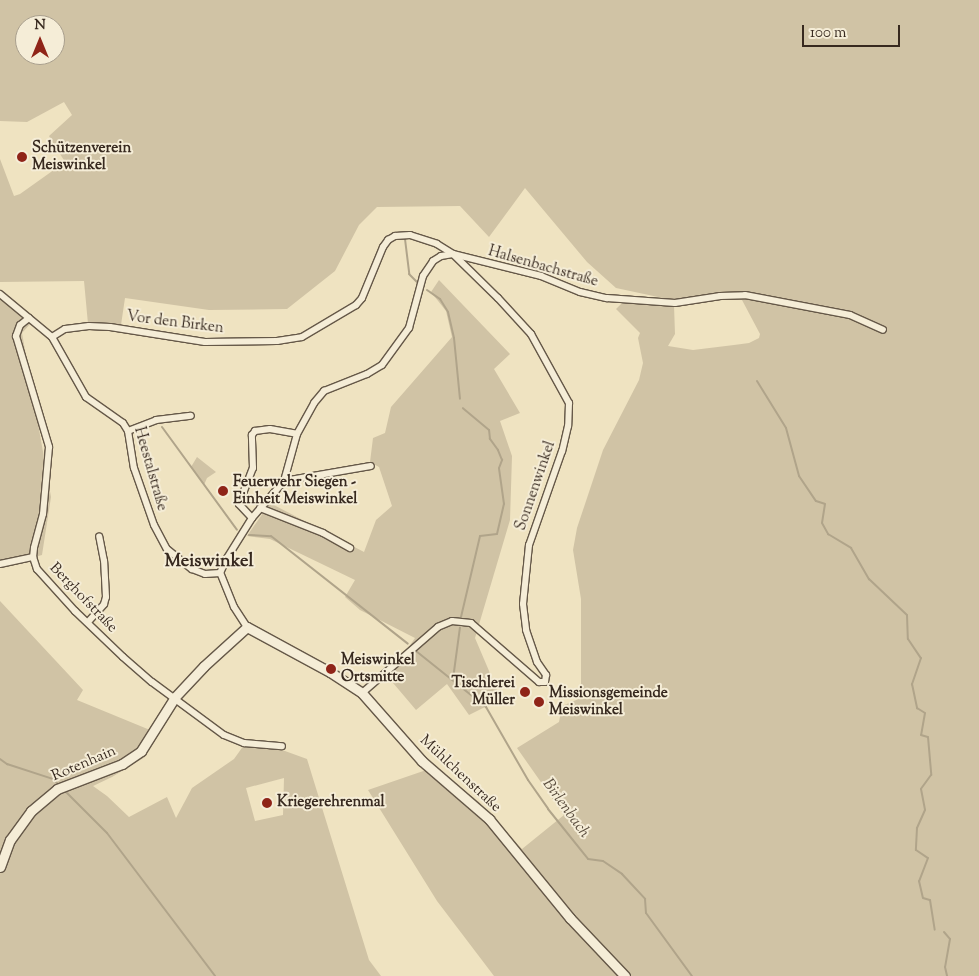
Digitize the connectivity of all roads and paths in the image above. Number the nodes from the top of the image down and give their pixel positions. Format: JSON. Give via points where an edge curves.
{"nodes":[{"id":1,"x":453,"y":254,"type":"junction"},
{"id":2,"x":0,"y":294,"type":"edge"},
{"id":3,"x":29,"y":318,"type":"junction"},
{"id":4,"x":883,"y":330,"type":"dead end"},
{"id":5,"x":52,"y":337,"type":"junction"},
{"id":6,"x":191,"y":416,"type":"dead end"},
{"id":7,"x":128,"y":431,"type":"junction"},
{"id":8,"x":297,"y":434,"type":"junction"},
{"id":9,"x":371,"y":466,"type":"dead end"},
{"id":10,"x":284,"y":481,"type":"junction"},
{"id":11,"x":260,"y":508,"type":"junction"},
{"id":12,"x":252,"y":518,"type":"junction"},
{"id":13,"x":99,"y":536,"type":"dead end"},
{"id":14,"x":350,"y":548,"type":"dead end"},
{"id":15,"x":33,"y":557,"type":"junction"},
{"id":16,"x":0,"y":564,"type":"edge"},
{"id":17,"x":220,"y":574,"type":"junction"},
{"id":18,"x":88,"y":622,"type":"junction"},
{"id":19,"x":247,"y":627,"type":"junction"},
{"id":20,"x":362,"y":693,"type":"junction"},
{"id":21,"x":176,"y":697,"type":"junction"},
{"id":22,"x":282,"y":746,"type":"dead end"},
{"id":23,"x":0,"y":867,"type":"edge"},
{"id":24,"x":625,"y":976,"type":"edge"}],
"edges":[{"from":1,"to":4,"type":"street","name":"Halsenbachstraße","via":[[541,276],[580,292],[607,298],[684,302],[745,295],[850,315]]},
{"from":1,"to":5,"type":"street","name":"Vor den Birken","via":[[437,244],[410,235],[395,236],[383,247],[366,290],[356,305],[311,332],[292,339],[206,342],[89,326],[65,329]]},
{"from":1,"to":8,"type":"street","via":[[442,256],[427,268],[420,283],[410,328],[382,364],[368,374],[324,391]]},
{"from":1,"to":20,"type":"street","name":"Sonnenwinkel","via":[[531,334],[569,403],[562,452],[529,545],[522,604],[526,630],[546,678],[539,682],[471,623],[452,621],[438,627]]},
{"from":2,"to":3,"type":"street","name":"Heestalstraße"},
{"from":3,"to":5,"type":"street","name":"Heestalstraße"},
{"from":3,"to":15,"type":"street","name":"Berghofstraße","via":[[20,325],[16,336],[49,447],[43,514]]},
{"from":5,"to":7,"type":"street","name":"Heestalstraße","via":[[86,397],[118,418]]},
{"from":6,"to":7,"type":"street","via":[[156,420]]},
{"from":7,"to":17,"type":"street","name":"Heestalstraße","via":[[134,468],[161,540],[192,569],[205,574]]},
{"from":8,"to":10,"type":"street"},
{"from":8,"to":12,"type":"street","via":[[270,428],[255,431],[252,435],[253,468],[239,504]]},
{"from":9,"to":10,"type":"street"},
{"from":10,"to":11,"type":"street"},
{"from":11,"to":12,"type":"street"},
{"from":11,"to":14,"type":"street"},
{"from":12,"to":17,"type":"street"},
{"from":13,"to":18,"type":"street","via":[[106,597]]},
{"from":15,"to":16,"type":"street"},
{"from":15,"to":18,"type":"street","name":"Berghofstraße","via":[[49,582]]},
{"from":17,"to":19,"type":"street","via":[[234,607]]},
{"from":18,"to":21,"type":"street","name":"Berghofstraße","via":[[152,682]]},
{"from":19,"to":20,"type":"street","name":"Mühlchenstraße"},
{"from":19,"to":21,"type":"street","name":"Rotenhain"},
{"from":20,"to":24,"type":"street","name":"Mühlchenstraße","via":[[422,761],[489,819],[570,918]]},
{"from":21,"to":22,"type":"street","name":"Berghofstraße","via":[[226,735],[244,743]]},
{"from":21,"to":23,"type":"street","name":"Rotenhain","via":[[148,741],[131,758],[102,773],[57,789],[31,811],[10,840]]}]}
